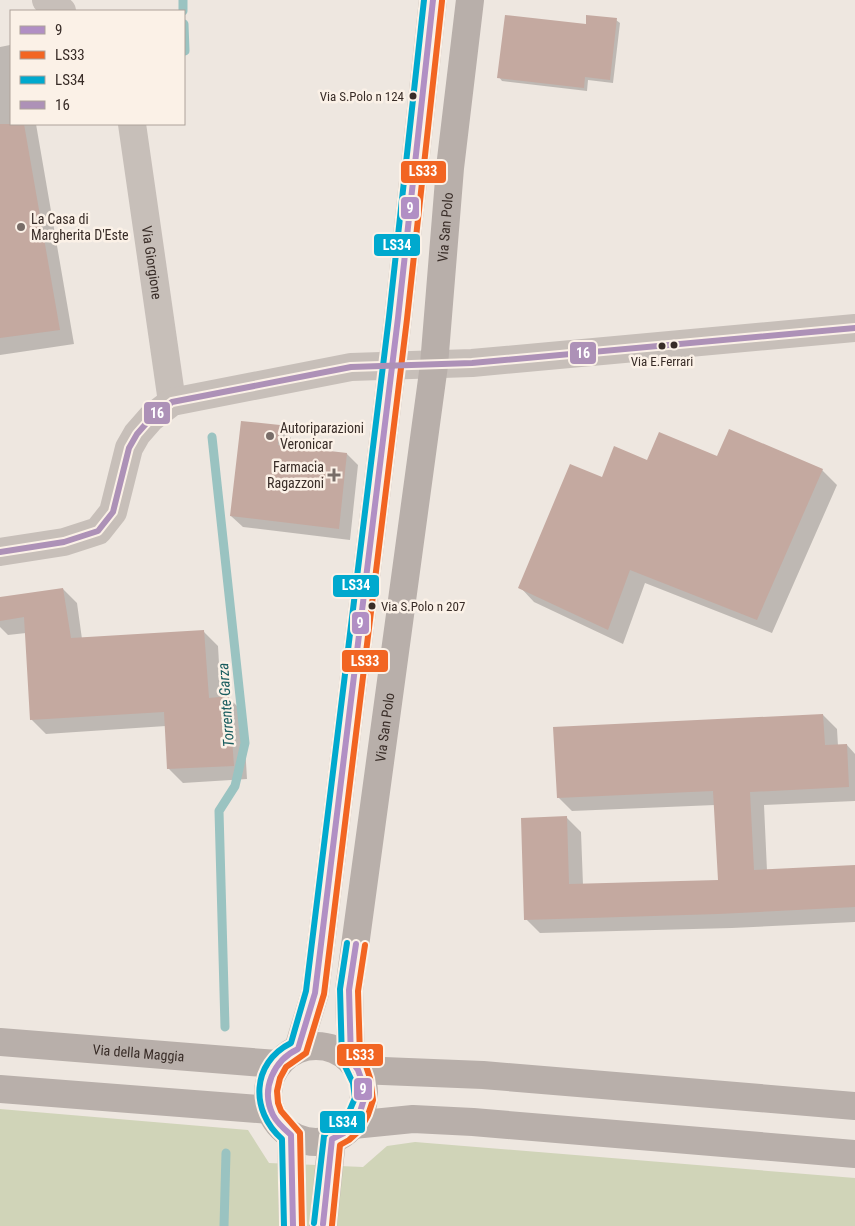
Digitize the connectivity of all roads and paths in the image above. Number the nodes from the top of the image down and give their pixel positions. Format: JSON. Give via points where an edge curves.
{"nodes":[{"id":1,"x":46,"y":0,"type":"edge"},
{"id":2,"x":433,"y":0,"type":"edge"},
{"id":3,"x":470,"y":0,"type":"edge"},
{"id":4,"x":61,"y":10,"type":"edge"},
{"id":5,"x":132,"y":125,"type":"edge"},
{"id":6,"x":855,"y":328,"type":"edge"},
{"id":7,"x":393,"y":364,"type":"junction"},
{"id":8,"x":434,"y":365,"type":"junction"},
{"id":9,"x":172,"y":402,"type":"junction"},
{"id":10,"x":0,"y":552,"type":"edge"},
{"id":11,"x":0,"y":1042,"type":"edge"},
{"id":12,"x":287,"y":1057,"type":"junction"},
{"id":13,"x":354,"y":1065,"type":"junction"},
{"id":14,"x":0,"y":1089,"type":"edge"},
{"id":15,"x":855,"y":1106,"type":"edge"},
{"id":16,"x":270,"y":1110,"type":"junction"},
{"id":17,"x":342,"y":1132,"type":"junction"},
{"id":18,"x":291,"y":1135,"type":"junction"},
{"id":19,"x":855,"y":1154,"type":"edge"},
{"id":20,"x":293,"y":1226,"type":"edge"},
{"id":21,"x":323,"y":1226,"type":"edge"}],
"edges":[{"from":1,"to":4,"type":"street"},
{"from":2,"to":7,"type":"main road"},
{"from":3,"to":8,"type":"main road","name":"Via San Polo","via":[[450,168]]},
{"from":5,"to":9,"type":"street","name":"Via Giorgione"},
{"from":6,"to":8,"type":"street"},
{"from":7,"to":8,"type":"street"},
{"from":7,"to":9,"type":"street","via":[[351,367]]},
{"from":7,"to":12,"type":"main road","via":[[315,993]]},
{"from":8,"to":13,"type":"main road","name":"Via San Polo","via":[[349,990]]},
{"from":9,"to":10,"type":"street","via":[[137,434],[129,448],[113,512],[98,531],[64,542]]},
{"from":11,"to":12,"type":"main road","name":"Via della Maggia"},
{"from":12,"to":13,"type":"main road","via":[[316,1045],[333,1049]]},
{"from":12,"to":16,"type":"main road","via":[[267,1090]]},
{"from":13,"to":15,"type":"main road"},
{"from":13,"to":17,"type":"main road","name":"Via San Polo","via":[[362,1081],[364,1099],[360,1112]]},
{"from":14,"to":16,"type":"main road"},
{"from":16,"to":18,"type":"main road","via":[[278,1124]]},
{"from":17,"to":18,"type":"main road","via":[[310,1142]]},
{"from":17,"to":19,"type":"main road","via":[[413,1119]]},
{"from":17,"to":21,"type":"main road","name":"Via San Polo"},
{"from":18,"to":20,"type":"main road"}]}
